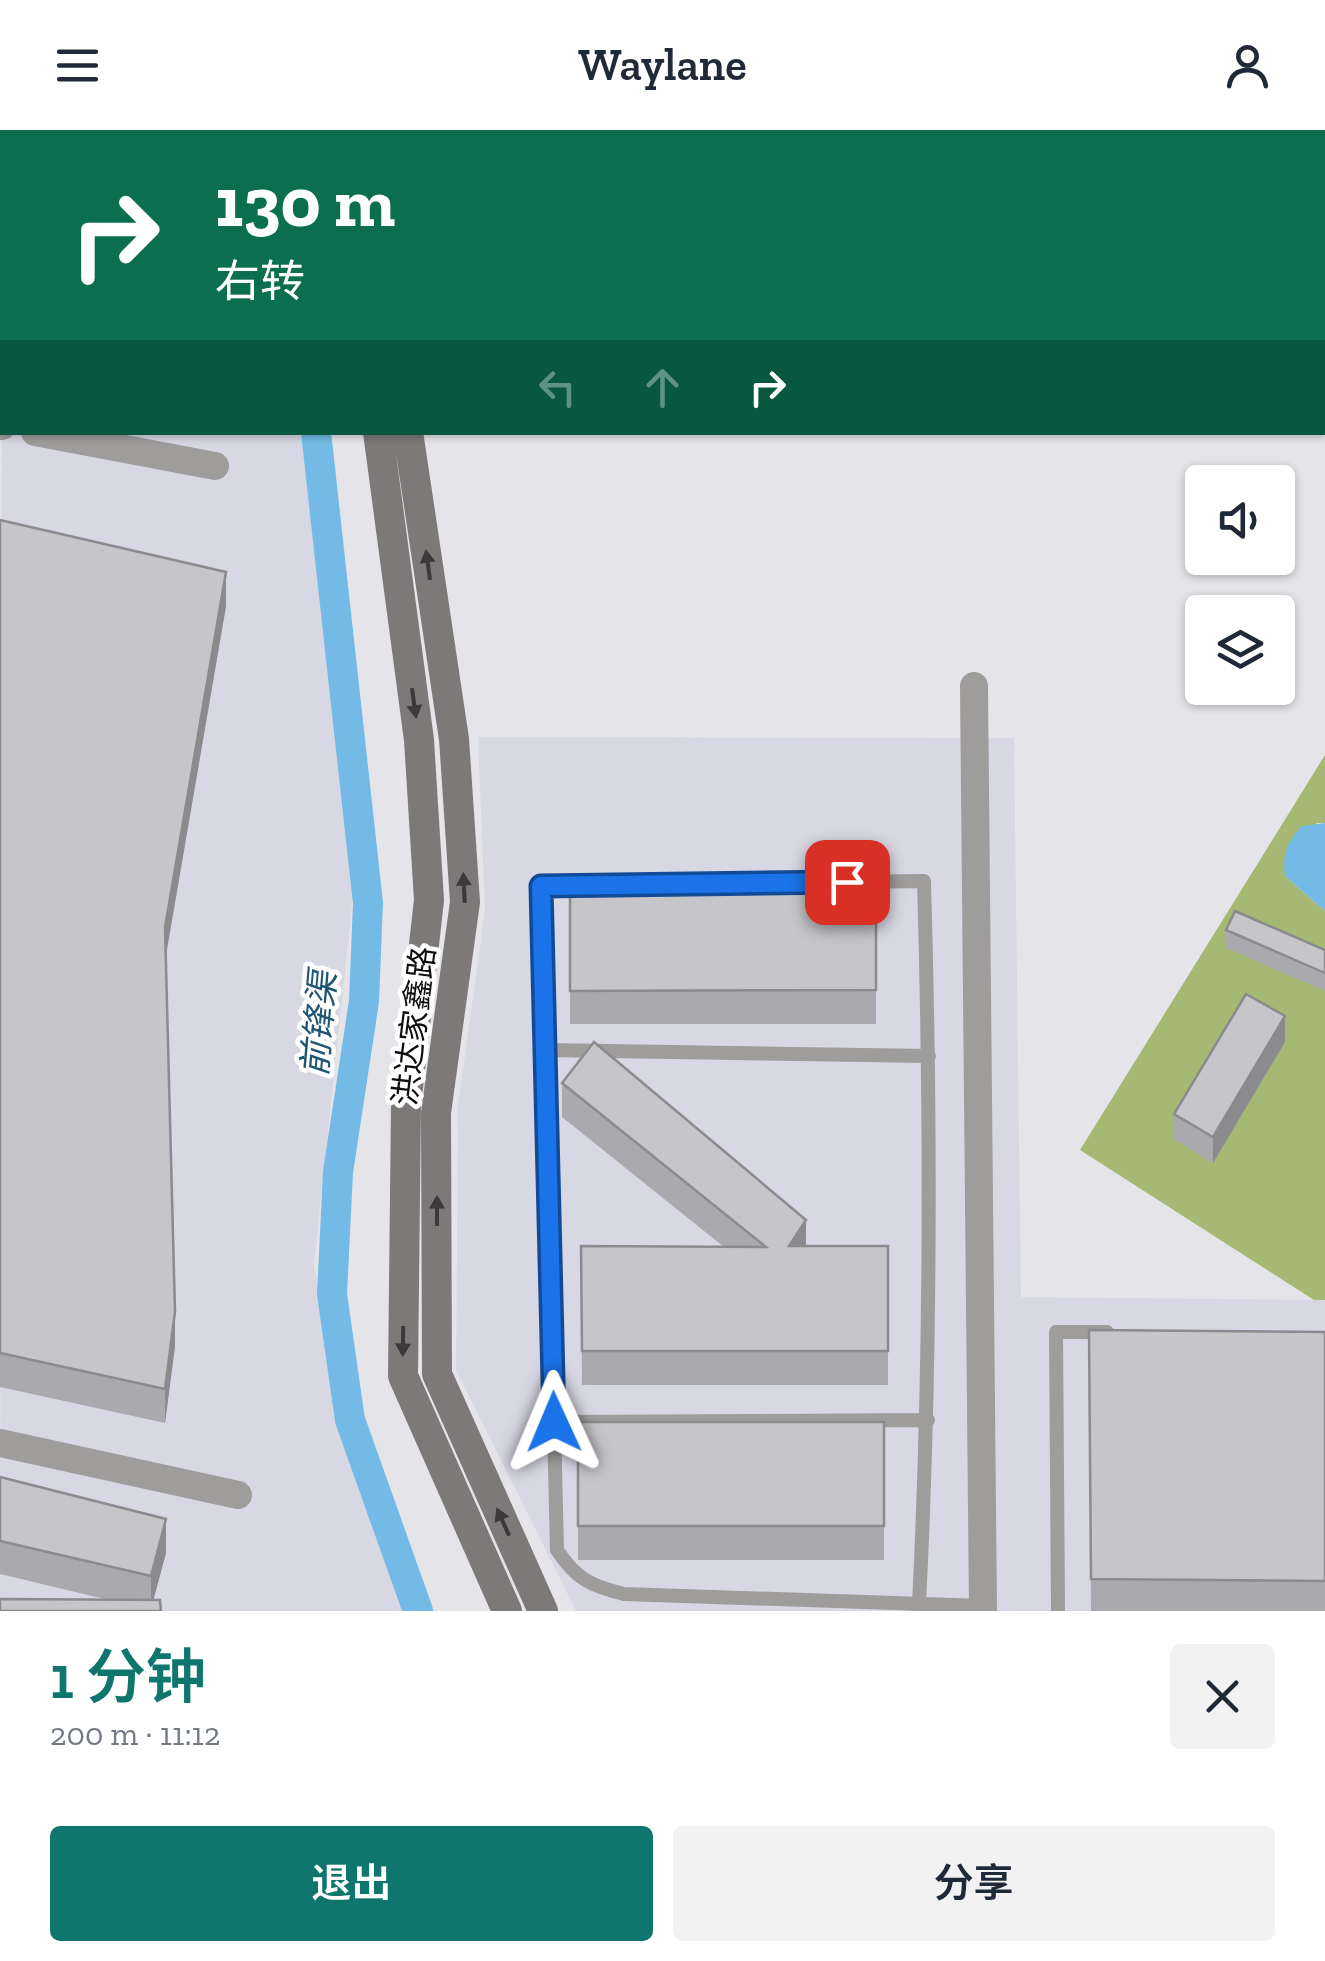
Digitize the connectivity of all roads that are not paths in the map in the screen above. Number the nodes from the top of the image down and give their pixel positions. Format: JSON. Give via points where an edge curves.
{"nodes":[{"id":1,"x":51,"y":435,"type":"edge"},
{"id":2,"x":378,"y":435,"type":"edge"},
{"id":3,"x":408,"y":435,"type":"edge"},
{"id":4,"x":214,"y":466,"type":"dead end"},
{"id":5,"x":974,"y":686,"type":"dead end"},
{"id":6,"x":545,"y":1050,"type":"junction"},
{"id":7,"x":929,"y":1056,"type":"junction"},
{"id":8,"x":1133,"y":1332,"type":"edge"},
{"id":9,"x":928,"y":1420,"type":"junction"},
{"id":10,"x":554,"y":1422,"type":"junction"},
{"id":11,"x":0,"y":1442,"type":"edge"},
{"id":12,"x":238,"y":1495,"type":"dead end"},
{"id":13,"x":919,"y":1608,"type":"edge"},
{"id":14,"x":983,"y":1609,"type":"edge"},
{"id":15,"x":507,"y":1611,"type":"edge"},
{"id":16,"x":543,"y":1611,"type":"edge"},
{"id":17,"x":1058,"y":1611,"type":"edge"}],
"edges":[{"from":1,"to":4,"type":"street"},
{"from":2,"to":15,"type":"main road","name":"洪达家鑫路","one_way":true,"via":[[418,740],[429,900],[406,1105],[403,1376]]},
{"from":16,"to":3,"type":"main road","name":"洪达家鑫路","one_way":true,"via":[[438,1374],[436,1113],[465,902],[454,739]]},
{"from":5,"to":14,"type":"street"},
{"from":6,"to":7,"type":"lane"},
{"from":6,"to":7,"type":"lane","via":[[541,886],[924,880]]},
{"from":6,"to":10,"type":"lane"},
{"from":7,"to":9,"type":"lane"},
{"from":8,"to":17,"type":"lane","via":[[1056,1332]]},
{"from":9,"to":10,"type":"lane"},
{"from":9,"to":13,"type":"lane"},
{"from":10,"to":13,"type":"lane","via":[[557,1550],[574,1576],[592,1586],[624,1594]]},
{"from":11,"to":12,"type":"street"},
{"from":13,"to":14,"type":"lane"}]}
